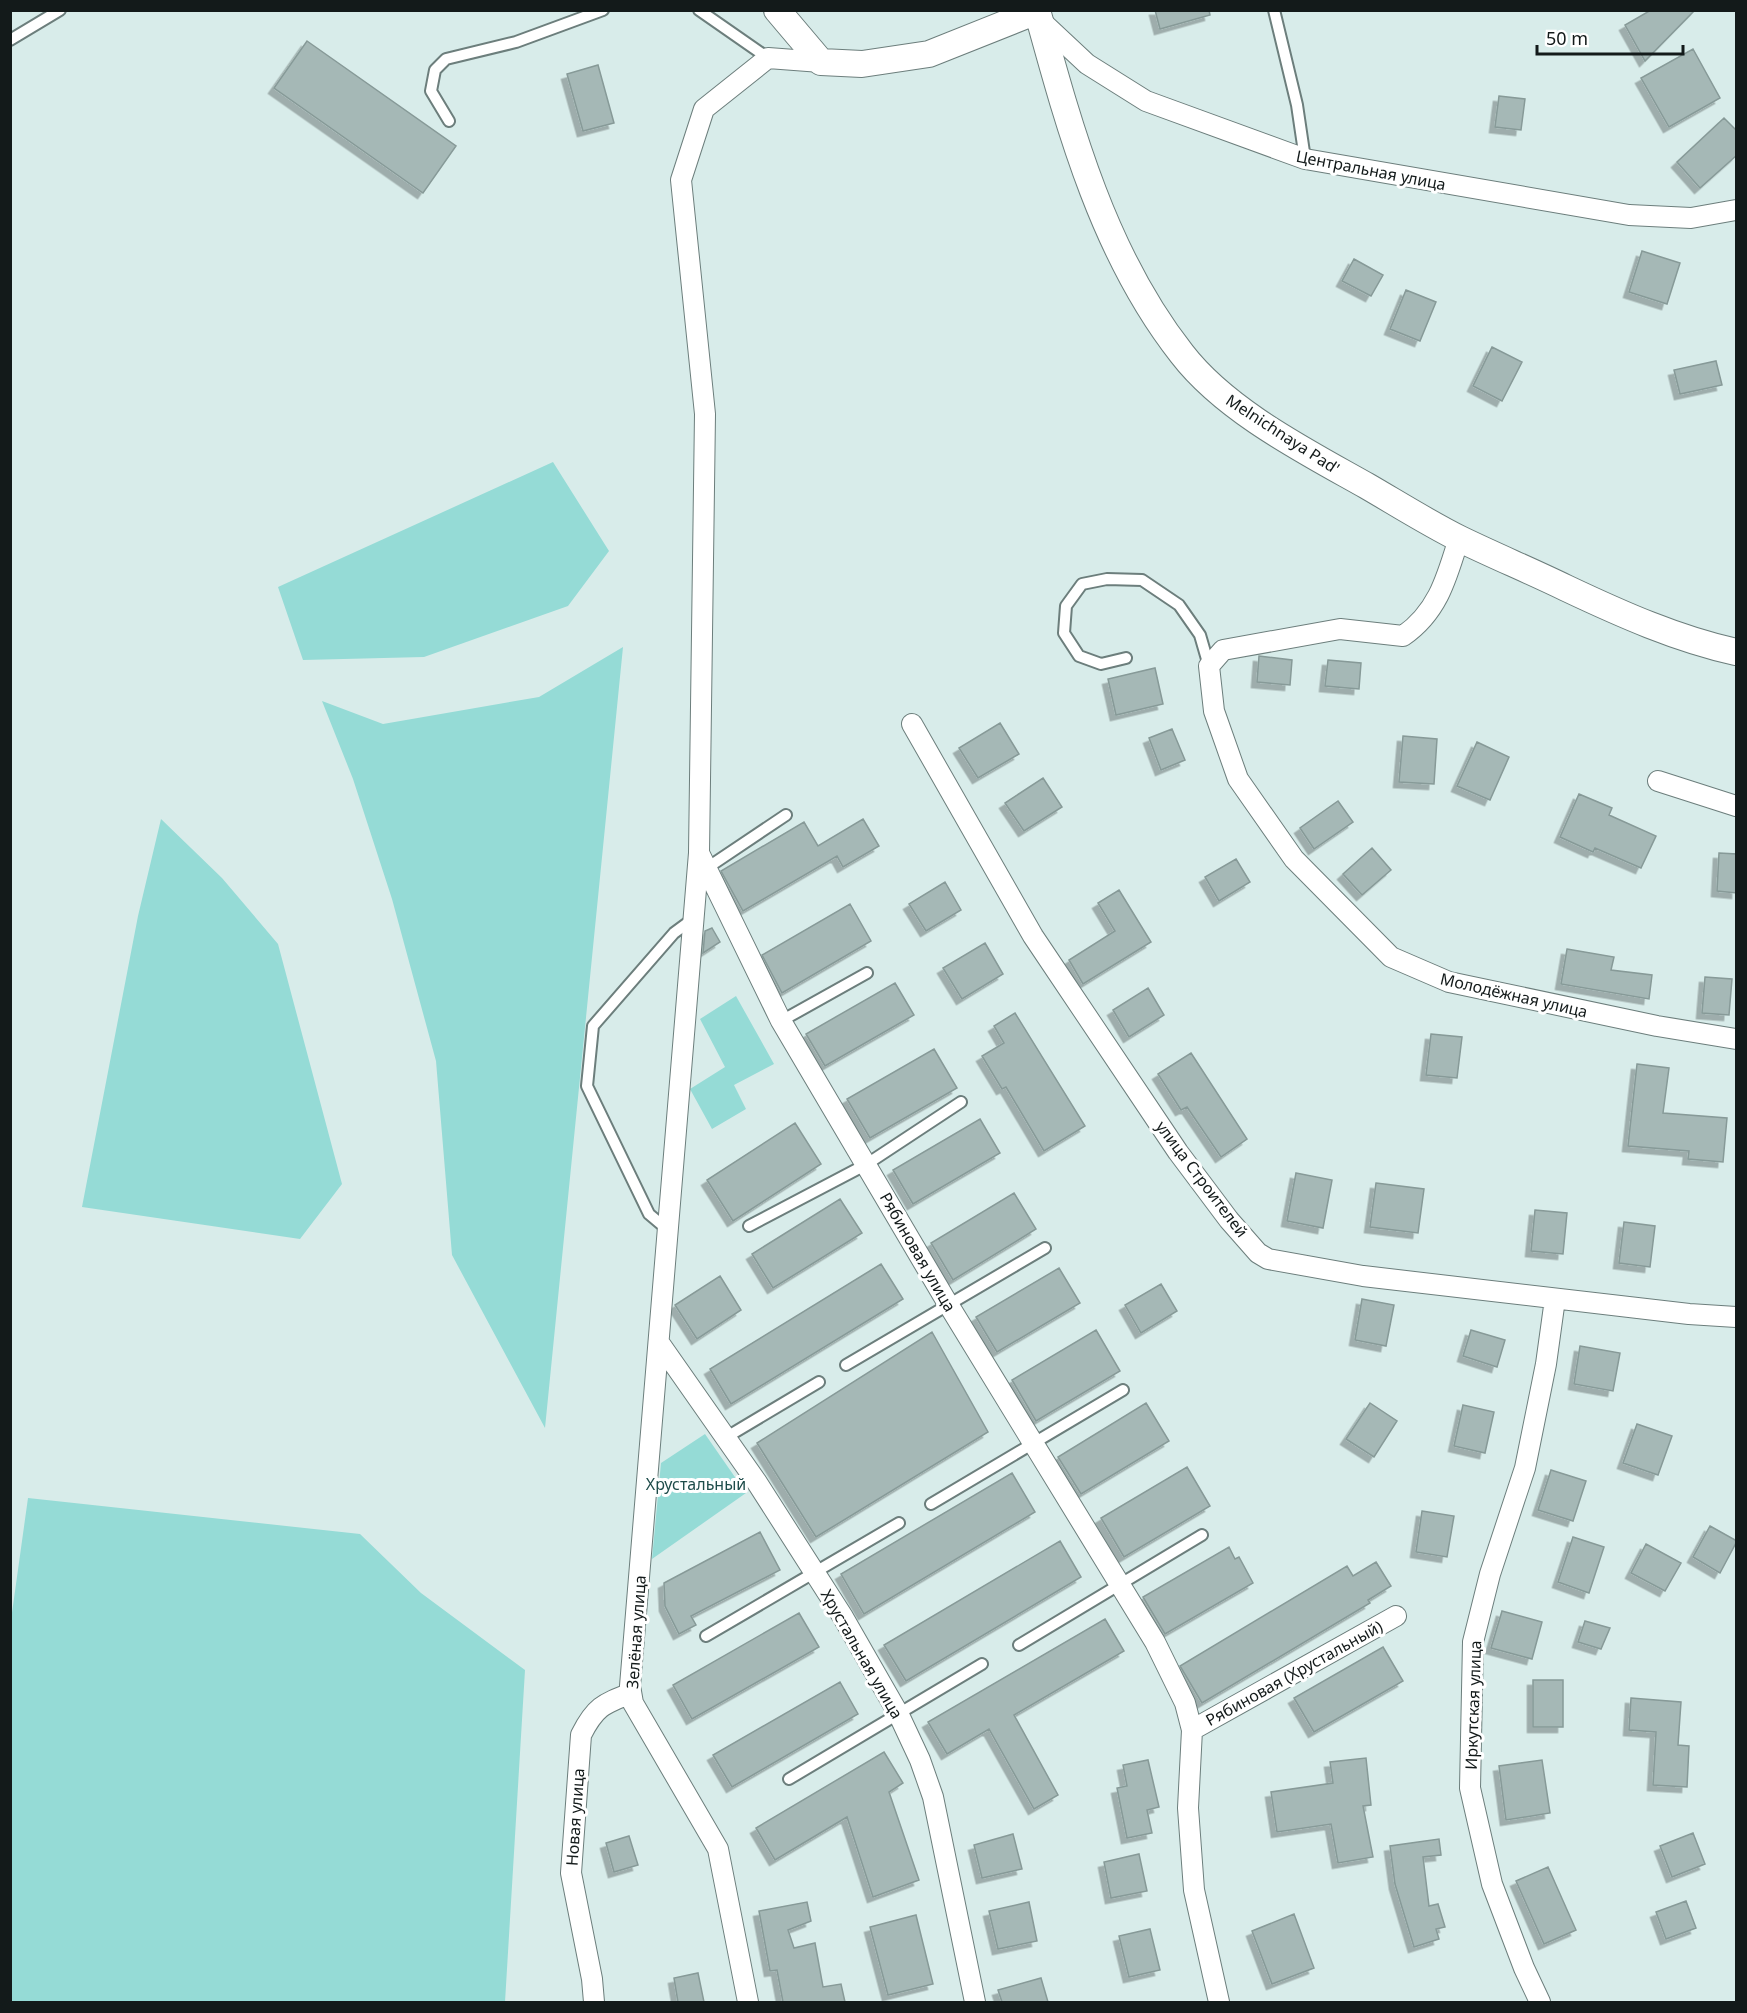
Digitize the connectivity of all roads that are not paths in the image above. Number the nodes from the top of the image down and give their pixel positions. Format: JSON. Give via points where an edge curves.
{"nodes":[{"id":1,"x":60,"y":10,"type":"edge"},
{"id":2,"x":603,"y":10,"type":"edge"},
{"id":3,"x":699,"y":10,"type":"edge"},
{"id":4,"x":777,"y":10,"type":"edge"},
{"id":5,"x":1274,"y":10,"type":"edge"},
{"id":6,"x":1038,"y":14,"type":"edge"},
{"id":7,"x":10,"y":40,"type":"edge"},
{"id":8,"x":768,"y":58,"type":"junction"},
{"id":9,"x":821,"y":62,"type":"junction"},
{"id":10,"x":449,"y":121,"type":"dead end"},
{"id":11,"x":1305,"y":159,"type":"junction"},
{"id":12,"x":1737,"y":210,"type":"edge"},
{"id":13,"x":1459,"y":538,"type":"junction"},
{"id":14,"x":1737,"y":652,"type":"edge"},
{"id":15,"x":1126,"y":658,"type":"dead end"},
{"id":16,"x":1209,"y":666,"type":"junction"},
{"id":17,"x":912,"y":724,"type":"dead end"},
{"id":18,"x":1658,"y":782,"type":"dead end"},
{"id":19,"x":1737,"y":806,"type":"edge"},
{"id":20,"x":786,"y":815,"type":"dead end"},
{"id":21,"x":703,"y":860,"type":"junction"},
{"id":22,"x":693,"y":919,"type":"junction"},
{"id":23,"x":867,"y":973,"type":"dead end"},
{"id":24,"x":781,"y":1022,"type":"junction"},
{"id":25,"x":1737,"y":1039,"type":"edge"},
{"id":26,"x":961,"y":1102,"type":"dead end"},
{"id":27,"x":867,"y":1164,"type":"junction"},
{"id":28,"x":749,"y":1226,"type":"dead end"},
{"id":29,"x":668,"y":1230,"type":"junction"},
{"id":30,"x":1045,"y":1248,"type":"dead end"},
{"id":31,"x":1555,"y":1299,"type":"junction"},
{"id":32,"x":948,"y":1304,"type":"junction"},
{"id":33,"x":1737,"y":1317,"type":"edge"},
{"id":34,"x":660,"y":1344,"type":"junction"},
{"id":35,"x":846,"y":1365,"type":"dead end"},
{"id":36,"x":819,"y":1382,"type":"dead end"},
{"id":37,"x":1123,"y":1390,"type":"dead end"},
{"id":38,"x":726,"y":1438,"type":"junction"},
{"id":39,"x":1034,"y":1444,"type":"junction"},
{"id":40,"x":931,"y":1504,"type":"dead end"},
{"id":41,"x":899,"y":1523,"type":"dead end"},
{"id":42,"x":1202,"y":1535,"type":"dead end"},
{"id":43,"x":815,"y":1574,"type":"junction"},
{"id":44,"x":1120,"y":1584,"type":"junction"},
{"id":45,"x":1396,"y":1616,"type":"dead end"},
{"id":46,"x":706,"y":1636,"type":"dead end"},
{"id":47,"x":1019,"y":1645,"type":"dead end"},
{"id":48,"x":982,"y":1664,"type":"dead end"},
{"id":49,"x":631,"y":1693,"type":"junction"},
{"id":50,"x":898,"y":1713,"type":"junction"},
{"id":51,"x":1192,"y":1730,"type":"junction"},
{"id":52,"x":789,"y":1779,"type":"dead end"},
{"id":53,"x":594,"y":2002,"type":"edge"},
{"id":54,"x":748,"y":2002,"type":"edge"},
{"id":55,"x":975,"y":2002,"type":"edge"},
{"id":56,"x":1219,"y":2002,"type":"edge"},
{"id":57,"x":1540,"y":2002,"type":"edge"}],
"edges":[{"from":1,"to":7,"type":"lane"},
{"from":2,"to":10,"type":"lane","via":[[516,42],[446,59],[435,70],[431,91]]},
{"from":3,"to":8,"type":"lane"},
{"from":4,"to":9,"type":"street"},
{"from":5,"to":11,"type":"lane","via":[[1297,105]]},
{"from":6,"to":9,"type":"street","via":[[929,54],[862,64]]},
{"from":6,"to":11,"type":"street","name":"Центральная улица","via":[[1087,64],[1146,101]]},
{"from":6,"to":13,"type":"street","name":"Melnichnaya Pad'","via":[[1096,199],[1127,268],[1183,356],[1216,389],[1267,426]]},
{"from":8,"to":9,"type":"street"},
{"from":8,"to":21,"type":"street","name":"Зелёная улица","via":[[704,110],[681,180],[705,414]]},
{"from":11,"to":12,"type":"street","name":"Центральная улица","via":[[1629,215],[1691,218]]},
{"from":13,"to":14,"type":"street","name":"Melnichnaya Pad'","via":[[1632,618],[1708,646]]},
{"from":13,"to":16,"type":"street","via":[[1434,605],[1420,624],[1403,636],[1340,628],[1223,650]]},
{"from":15,"to":16,"type":"lane","via":[[1101,664],[1079,656],[1064,633],[1066,606],[1082,584],[1107,579],[1142,580],[1179,605],[1200,635]]},
{"from":16,"to":25,"type":"street","name":"Молодёжная улица","via":[[1214,711],[1238,779],[1294,860],[1390,957],[1449,982]]},
{"from":17,"to":31,"type":"street","name":"улица Строителей","via":[[1033,936],[1178,1152],[1228,1220],[1258,1253],[1268,1259],[1364,1276]]},
{"from":18,"to":19,"type":"street"},
{"from":20,"to":21,"type":"lane"},
{"from":21,"to":22,"type":"street","name":"Зелёная улица"},
{"from":21,"to":24,"type":"street","name":"Рябиновая улица"},
{"from":22,"to":29,"type":"street","name":"Зелёная улица"},
{"from":22,"to":29,"type":"lane","via":[[674,933],[594,1026],[587,1086],[649,1214]]},
{"from":23,"to":24,"type":"lane"},
{"from":24,"to":27,"type":"street","name":"Рябиновая улица"},
{"from":26,"to":27,"type":"lane"},
{"from":27,"to":28,"type":"lane"},
{"from":27,"to":32,"type":"street","name":"Рябиновая улица"},
{"from":29,"to":34,"type":"street","name":"Зелёная улица"},
{"from":30,"to":32,"type":"lane"},
{"from":31,"to":33,"type":"street","name":"улица Строителей"},
{"from":31,"to":57,"type":"street","name":"Иркутская улица","via":[[1525,1468],[1490,1574],[1473,1642],[1470,1788],[1492,1884]]},
{"from":32,"to":35,"type":"lane"},
{"from":32,"to":39,"type":"street","name":"Рябиновая улица"},
{"from":34,"to":38,"type":"street","name":"Хрустальная улица"},
{"from":34,"to":49,"type":"street","name":"Зелёная улица"},
{"from":36,"to":38,"type":"lane"},
{"from":37,"to":39,"type":"lane"},
{"from":38,"to":43,"type":"street","name":"Хрустальная улица"},
{"from":39,"to":40,"type":"lane"},
{"from":39,"to":44,"type":"street","name":"Рябиновая улица"},
{"from":41,"to":43,"type":"lane"},
{"from":42,"to":44,"type":"lane"},
{"from":43,"to":46,"type":"lane"},
{"from":43,"to":50,"type":"street","name":"Хрустальная улица"},
{"from":44,"to":47,"type":"lane"},
{"from":44,"to":51,"type":"street","name":"Рябиновая улица","via":[[1155,1642],[1185,1703]]},
{"from":45,"to":51,"type":"street","name":"Рябиновая (Хрустальный)"},
{"from":48,"to":50,"type":"lane"},
{"from":49,"to":53,"type":"street","name":"Новая улица","via":[[602,1704],[590,1716],[582,1735],[571,1873]]},
{"from":49,"to":54,"type":"street","name":"Зелёная улица","via":[[718,1849]]},
{"from":50,"to":52,"type":"lane"},
{"from":50,"to":55,"type":"street","name":"Хрустальная улица","via":[[933,1797]]},
{"from":51,"to":56,"type":"street","name":"Рябиновая улица","via":[[1188,1808],[1194,1890]]}]}
